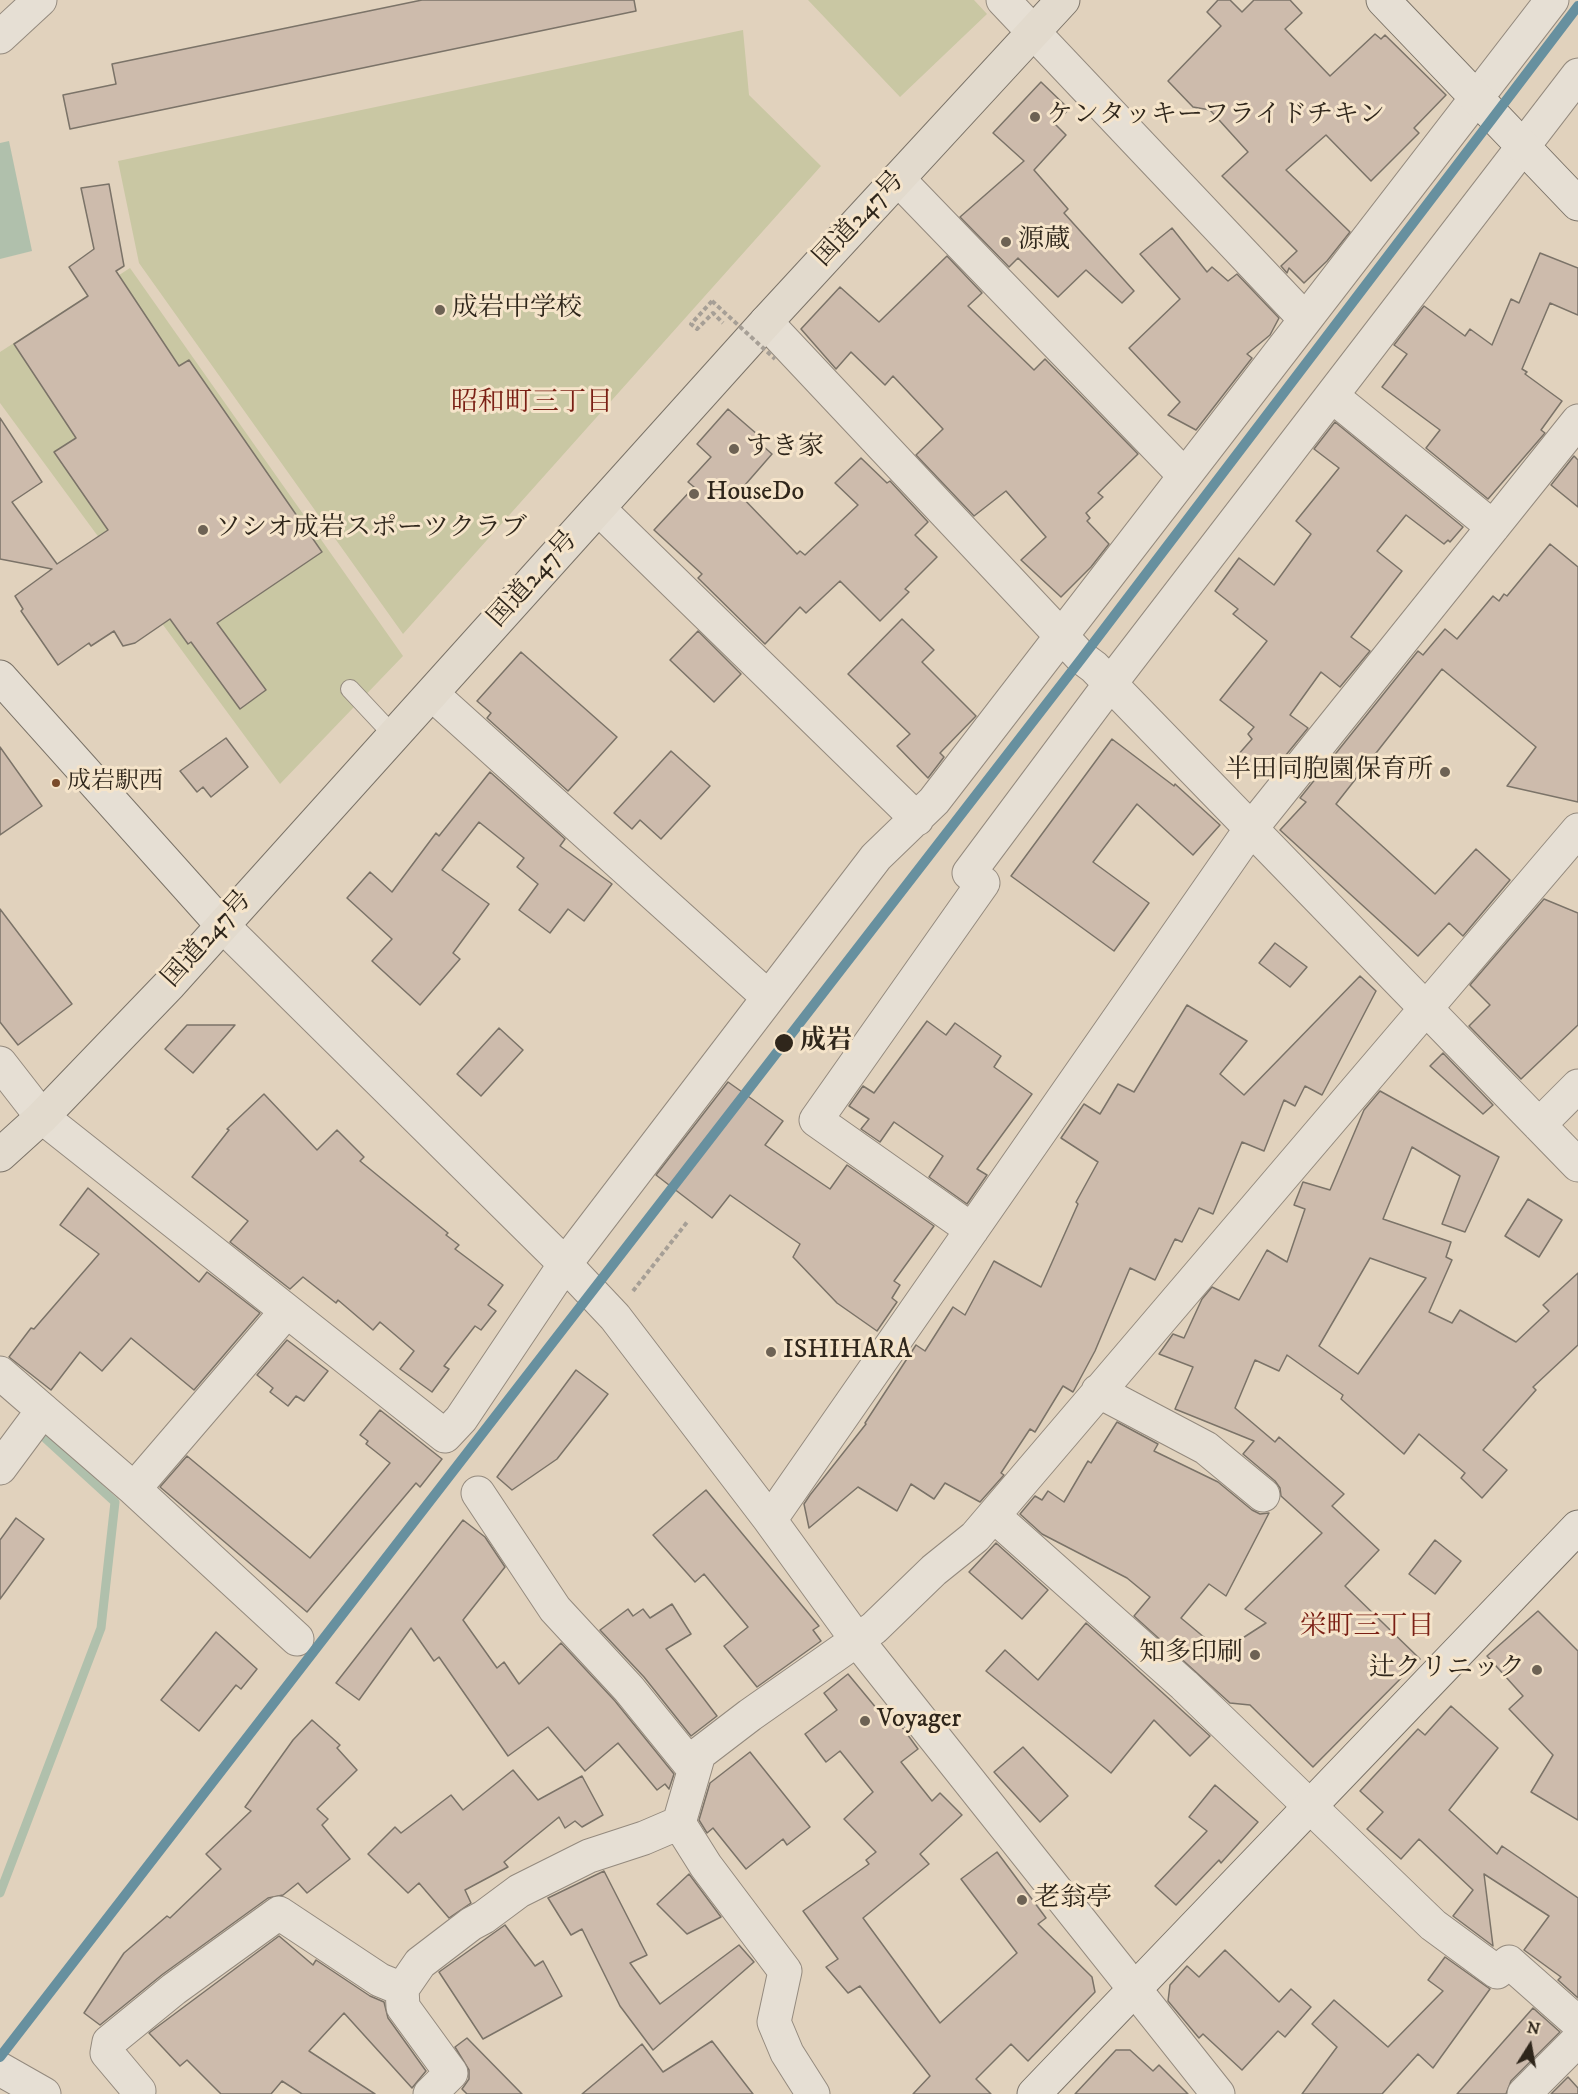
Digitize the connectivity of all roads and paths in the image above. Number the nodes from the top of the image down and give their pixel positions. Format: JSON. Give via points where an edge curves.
{"nodes":[{"id":1,"x":40,"y":0,"type":"edge"},
{"id":2,"x":1003,"y":0,"type":"edge"},
{"id":3,"x":1063,"y":0,"type":"edge"},
{"id":4,"x":1383,"y":0,"type":"edge"},
{"id":5,"x":1552,"y":0,"type":"edge"},
{"id":6,"x":1034,"y":33,"type":"junction"},
{"id":7,"x":0,"y":37,"type":"edge"},
{"id":8,"x":1578,"y":75,"type":"edge"},
{"id":9,"x":1476,"y":97,"type":"junction"},
{"id":10,"x":1525,"y":146,"type":"junction"},
{"id":11,"x":898,"y":179,"type":"junction"},
{"id":12,"x":1578,"y":204,"type":"edge"},
{"id":13,"x":1305,"y":319,"type":"junction"},
{"id":14,"x":766,"y":322,"type":"junction"},
{"id":15,"x":723,"y":323,"type":"dead end"},
{"id":16,"x":775,"y":359,"type":"dead end"},
{"id":17,"x":1332,"y":396,"type":"junction"},
{"id":18,"x":1578,"y":421,"type":"edge"},
{"id":19,"x":1184,"y":475,"type":"junction"},
{"id":20,"x":599,"y":509,"type":"junction"},
{"id":21,"x":1493,"y":527,"type":"junction"},
{"id":22,"x":1060,"y":635,"type":"junction"},
{"id":23,"x":0,"y":676,"type":"edge"},
{"id":24,"x":1110,"y":684,"type":"junction"},
{"id":25,"x":350,"y":689,"type":"dead end"},
{"id":26,"x":432,"y":694,"type":"junction"},
{"id":27,"x":394,"y":736,"type":"junction"},
{"id":28,"x":917,"y":819,"type":"junction"},
{"id":29,"x":1250,"y":830,"type":"junction"},
{"id":30,"x":1578,"y":830,"type":"edge"},
{"id":31,"x":222,"y":925,"type":"junction"},
{"id":32,"x":768,"y":998,"type":"junction"},
{"id":33,"x":1425,"y":1009,"type":"junction"},
{"id":34,"x":0,"y":1062,"type":"edge"},
{"id":35,"x":1578,"y":1086,"type":"edge"},
{"id":36,"x":42,"y":1117,"type":"junction"},
{"id":37,"x":1539,"y":1125,"type":"junction"},
{"id":38,"x":0,"y":1155,"type":"edge"},
{"id":39,"x":1578,"y":1165,"type":"edge"},
{"id":40,"x":688,"y":1221,"type":"dead end"},
{"id":41,"x":972,"y":1230,"type":"junction"},
{"id":42,"x":565,"y":1264,"type":"junction"},
{"id":43,"x":630,"y":1294,"type":"dead end"},
{"id":44,"x":286,"y":1312,"type":"junction"},
{"id":45,"x":0,"y":1373,"type":"edge"},
{"id":46,"x":1098,"y":1391,"type":"junction"},
{"id":47,"x":43,"y":1410,"type":"junction"},
{"id":48,"x":0,"y":1468,"type":"edge"},
{"id":49,"x":134,"y":1489,"type":"junction"},
{"id":50,"x":478,"y":1494,"type":"dead end"},
{"id":51,"x":1263,"y":1495,"type":"dead end"},
{"id":52,"x":994,"y":1516,"type":"junction"},
{"id":53,"x":771,"y":1520,"type":"junction"},
{"id":54,"x":1578,"y":1527,"type":"edge"},
{"id":55,"x":297,"y":1639,"type":"dead end"},
{"id":56,"x":857,"y":1640,"type":"junction"},
{"id":57,"x":693,"y":1768,"type":"junction"},
{"id":58,"x":1309,"y":1808,"type":"junction"},
{"id":59,"x":679,"y":1823,"type":"junction"},
{"id":60,"x":402,"y":1989,"type":"junction"},
{"id":61,"x":1134,"y":1990,"type":"junction"},
{"id":62,"x":1578,"y":2023,"type":"edge"},
{"id":63,"x":1578,"y":2040,"type":"edge"},
{"id":64,"x":0,"y":2069,"type":"edge"},
{"id":65,"x":32,"y":2091,"type":"edge"},
{"id":66,"x":136,"y":2094,"type":"edge"},
{"id":67,"x":430,"y":2094,"type":"edge"},
{"id":68,"x":813,"y":2094,"type":"edge"},
{"id":69,"x":1034,"y":2094,"type":"edge"},
{"id":70,"x":1218,"y":2094,"type":"edge"},
{"id":71,"x":1524,"y":2094,"type":"edge"}],
"edges":[{"from":1,"to":7,"type":"street"},
{"from":2,"to":6,"type":"street"},
{"from":3,"to":6,"type":"highway","name":"国道247号"},
{"from":4,"to":9,"type":"street"},
{"from":5,"to":9,"type":"street"},
{"from":6,"to":11,"type":"highway","name":"国道247号"},
{"from":6,"to":13,"type":"street"},
{"from":8,"to":10,"type":"street"},
{"from":9,"to":10,"type":"street"},
{"from":9,"to":13,"type":"street"},
{"from":10,"to":12,"type":"street"},
{"from":10,"to":17,"type":"street"},
{"from":11,"to":14,"type":"highway","name":"国道247号"},
{"from":11,"to":19,"type":"street"},
{"from":13,"to":19,"type":"street"},
{"from":14,"to":20,"type":"highway","name":"国道247号"},
{"from":14,"to":22,"type":"street"},
{"from":15,"to":16,"type":"path","bridge":true,"via":[[713,314],[697,329],[691,324],[712,301]]},
{"from":17,"to":21,"type":"street"},
{"from":17,"to":24,"type":"street"},
{"from":18,"to":21,"type":"street"},
{"from":19,"to":22,"type":"street"},
{"from":20,"to":26,"type":"highway","name":"国道247号"},
{"from":20,"to":28,"type":"street"},
{"from":21,"to":29,"type":"street"},
{"from":22,"to":24,"type":"street"},
{"from":22,"to":28,"type":"street"},
{"from":23,"to":31,"type":"street"},
{"from":24,"to":29,"type":"street"},
{"from":24,"to":41,"type":"street","via":[[969,873],[983,883],[816,1120]]},
{"from":25,"to":27,"type":"lane"},
{"from":26,"to":27,"type":"highway","name":"国道247号"},
{"from":26,"to":32,"type":"street"},
{"from":27,"to":31,"type":"highway","name":"国道247号"},
{"from":28,"to":32,"type":"street","via":[[876,857]]},
{"from":29,"to":33,"type":"street"},
{"from":29,"to":41,"type":"street"},
{"from":30,"to":33,"type":"street"},
{"from":31,"to":36,"type":"highway","name":"国道247号"},
{"from":31,"to":42,"type":"street"},
{"from":32,"to":42,"type":"street"},
{"from":33,"to":37,"type":"street"},
{"from":33,"to":46,"type":"street"},
{"from":34,"to":36,"type":"street"},
{"from":35,"to":37,"type":"street"},
{"from":36,"to":38,"type":"highway","name":"国道247号"},
{"from":36,"to":44,"type":"street"},
{"from":37,"to":39,"type":"street"},
{"from":40,"to":43,"type":"path"},
{"from":41,"to":53,"type":"street"},
{"from":42,"to":44,"type":"street","via":[[461,1419],[445,1436]]},
{"from":42,"to":53,"type":"street","via":[[615,1317]]},
{"from":44,"to":49,"type":"street"},
{"from":45,"to":47,"type":"street"},
{"from":46,"to":51,"type":"street","via":[[1206,1448]]},
{"from":46,"to":52,"type":"street"},
{"from":47,"to":48,"type":"street"},
{"from":47,"to":49,"type":"street"},
{"from":49,"to":55,"type":"street"},
{"from":50,"to":57,"type":"street","via":[[555,1609]]},
{"from":52,"to":56,"type":"street"},
{"from":52,"to":58,"type":"street","via":[[1184,1685]]},
{"from":53,"to":56,"type":"street"},
{"from":54,"to":58,"type":"street"},
{"from":56,"to":57,"type":"street","via":[[699,1754]]},
{"from":56,"to":61,"type":"street"},
{"from":57,"to":59,"type":"street"},
{"from":58,"to":61,"type":"street"},
{"from":58,"to":62,"type":"street","via":[[1433,1924],[1497,1972],[1509,1962]]},
{"from":59,"to":60,"type":"street","via":[[589,1856],[519,1891],[420,1963]]},
{"from":59,"to":68,"type":"street","via":[[706,1866],[785,1971],[774,2022],[787,2053]]},
{"from":60,"to":66,"type":"street","via":[[380,1980],[279,1913],[109,2042],[107,2053],[139,2091]]},
{"from":60,"to":67,"type":"street","via":[[408,2016],[451,2073]]},
{"from":61,"to":69,"type":"street"},
{"from":61,"to":70,"type":"street"},
{"from":63,"to":71,"type":"street"},
{"from":64,"to":65,"type":"street"}]}
